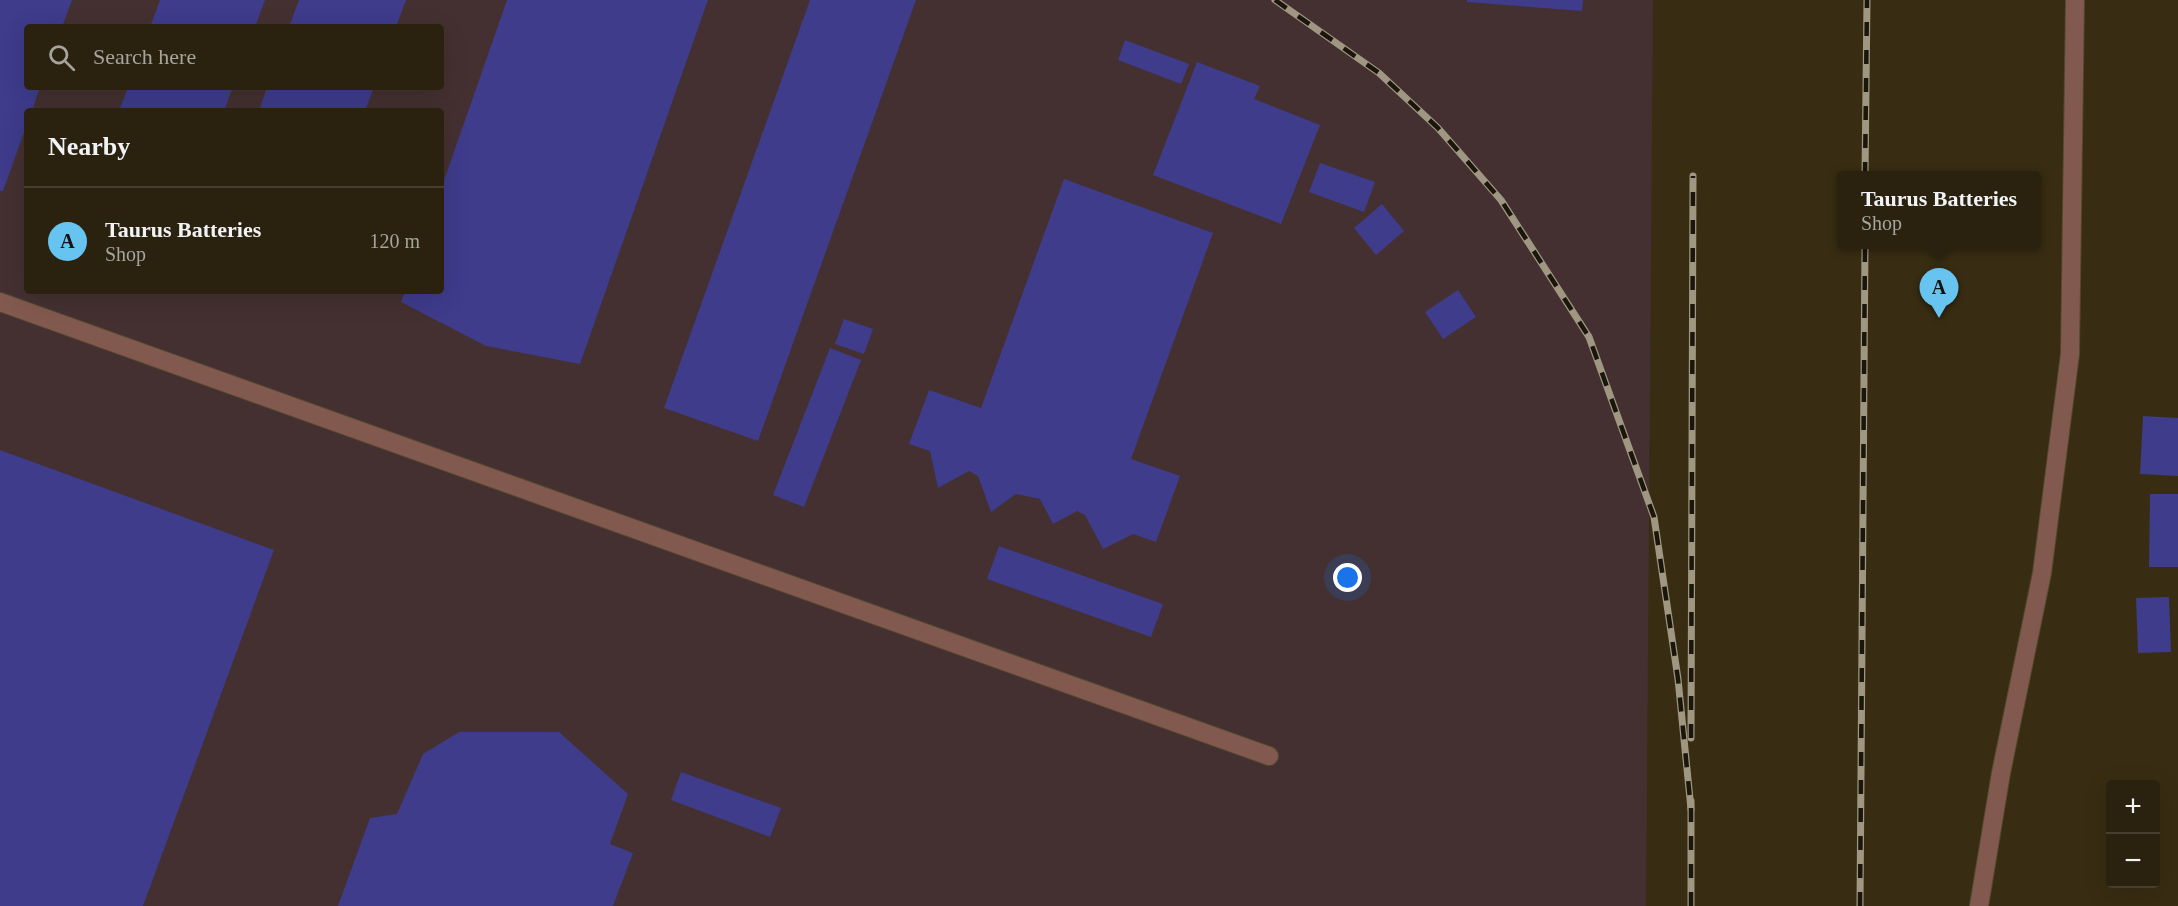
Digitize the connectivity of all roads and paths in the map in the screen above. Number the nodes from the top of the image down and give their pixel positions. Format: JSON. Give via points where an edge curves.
{"nodes":[{"id":1,"x":2075,"y":0,"type":"edge"},
{"id":2,"x":0,"y":302,"type":"edge"},
{"id":3,"x":1269,"y":756,"type":"dead end"},
{"id":4,"x":1979,"y":906,"type":"edge"}],
"edges":[{"from":1,"to":4,"type":"street","via":[[2070,354],[2042,573],[2001,773]]},
{"from":2,"to":3,"type":"street"}]}
